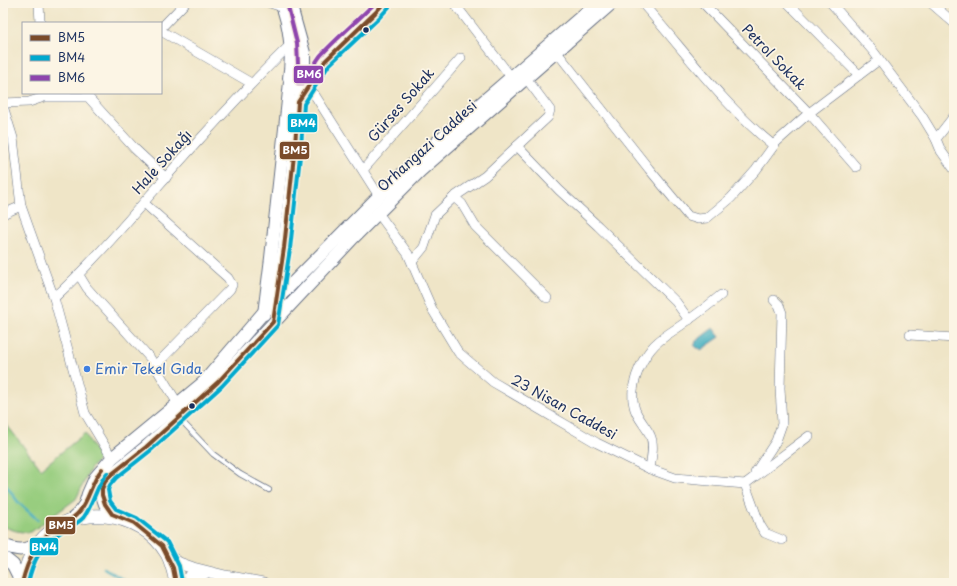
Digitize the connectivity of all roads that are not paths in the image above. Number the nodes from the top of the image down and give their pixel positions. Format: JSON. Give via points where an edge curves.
{"nodes":[{"id":1,"x":39,"y":3,"type":"edge"},
{"id":2,"x":185,"y":3,"type":"edge"},
{"id":3,"x":270,"y":3,"type":"edge"},
{"id":4,"x":384,"y":3,"type":"edge"},
{"id":5,"x":454,"y":3,"type":"edge"},
{"id":6,"x":597,"y":3,"type":"edge"},
{"id":7,"x":612,"y":3,"type":"edge"},
{"id":8,"x":642,"y":3,"type":"edge"},
{"id":9,"x":703,"y":3,"type":"edge"},
{"id":10,"x":788,"y":3,"type":"edge"},
{"id":11,"x":831,"y":3,"type":"edge"},
{"id":12,"x":932,"y":3,"type":"edge"},
{"id":13,"x":284,"y":4,"type":"edge"},
{"id":14,"x":40,"y":22,"type":"edge"},
{"id":15,"x":954,"y":23,"type":"edge"},
{"id":16,"x":162,"y":27,"type":"edge"},
{"id":17,"x":162,"y":32,"type":"edge"},
{"id":18,"x":291,"y":44,"type":"junction"},
{"id":19,"x":556,"y":51,"type":"junction"},
{"id":20,"x":461,"y":58,"type":"dead end"},
{"id":21,"x":879,"y":60,"type":"junction"},
{"id":22,"x":859,"y":75,"type":"junction"},
{"id":23,"x":511,"y":77,"type":"junction"},
{"id":24,"x":526,"y":78,"type":"junction"},
{"id":25,"x":308,"y":79,"type":"junction"},
{"id":26,"x":290,"y":81,"type":"junction"},
{"id":27,"x":251,"y":83,"type":"junction"},
{"id":28,"x":44,"y":95,"type":"edge"},
{"id":29,"x":91,"y":95,"type":"edge"},
{"id":30,"x":3,"y":103,"type":"edge"},
{"id":31,"x":3,"y":106,"type":"edge"},
{"id":32,"x":809,"y":113,"type":"junction"},
{"id":33,"x":954,"y":116,"type":"edge"},
{"id":34,"x":936,"y":139,"type":"junction"},
{"id":35,"x":775,"y":144,"type":"junction"},
{"id":36,"x":517,"y":146,"type":"junction"},
{"id":37,"x":856,"y":167,"type":"dead end"},
{"id":38,"x":954,"y":169,"type":"edge"},
{"id":39,"x":362,"y":170,"type":"junction"},
{"id":40,"x":166,"y":178,"type":"junction"},
{"id":41,"x":379,"y":196,"type":"junction"},
{"id":42,"x":454,"y":197,"type":"junction"},
{"id":43,"x":144,"y":203,"type":"junction"},
{"id":44,"x":21,"y":206,"type":"junction"},
{"id":45,"x":378,"y":213,"type":"junction"},
{"id":46,"x":3,"y":214,"type":"edge"},
{"id":47,"x":281,"y":262,"type":"junction"},
{"id":48,"x":412,"y":262,"type":"junction"},
{"id":49,"x":78,"y":275,"type":"junction"},
{"id":50,"x":301,"y":276,"type":"junction"},
{"id":51,"x":721,"y":295,"type":"dead end"},
{"id":52,"x":54,"y":298,"type":"junction"},
{"id":53,"x":547,"y":298,"type":"dead end"},
{"id":54,"x":774,"y":300,"type":"dead end"},
{"id":55,"x":275,"y":302,"type":"junction"},
{"id":56,"x":263,"y":313,"type":"junction"},
{"id":57,"x":689,"y":320,"type":"junction"},
{"id":58,"x":274,"y":322,"type":"junction"},
{"id":59,"x":910,"y":335,"type":"dead end"},
{"id":60,"x":954,"y":338,"type":"edge"},
{"id":61,"x":155,"y":366,"type":"junction"},
{"id":62,"x":178,"y":404,"type":"junction"},
{"id":63,"x":179,"y":418,"type":"junction"},
{"id":64,"x":809,"y":436,"type":"dead end"},
{"id":65,"x":112,"y":458,"type":"junction"},
{"id":66,"x":650,"y":469,"type":"junction"},
{"id":67,"x":748,"y":481,"type":"junction"},
{"id":68,"x":269,"y":490,"type":"dead end"},
{"id":69,"x":118,"y":517,"type":"junction"},
{"id":70,"x":71,"y":520,"type":"junction"},
{"id":71,"x":782,"y":540,"type":"dead end"},
{"id":72,"x":39,"y":544,"type":"junction"},
{"id":73,"x":3,"y":545,"type":"edge"},
{"id":74,"x":166,"y":552,"type":"junction"},
{"id":75,"x":3,"y":558,"type":"edge"},
{"id":76,"x":224,"y":576,"type":"junction"},
{"id":77,"x":22,"y":583,"type":"edge"},
{"id":78,"x":176,"y":583,"type":"edge"},
{"id":79,"x":180,"y":583,"type":"edge"},
{"id":80,"x":263,"y":583,"type":"edge"}],
"edges":[{"from":1,"to":14,"type":"street"},
{"from":2,"to":16,"type":"street"},
{"from":3,"to":13,"type":"street"},
{"from":4,"to":25,"type":"street"},
{"from":5,"to":23,"type":"street"},
{"from":6,"to":23,"type":"main road","name":"Orhangazi Caddesi"},
{"from":7,"to":19,"type":"main road","name":"Orhangazi Caddesi"},
{"from":8,"to":35,"type":"street","via":[[716,89],[760,134]]},
{"from":9,"to":32,"type":"street","name":"Petrol Sokak"},
{"from":10,"to":22,"type":"street"},
{"from":11,"to":21,"type":"street"},
{"from":12,"to":15,"type":"street"},
{"from":13,"to":18,"type":"main road"},
{"from":13,"to":25,"type":"main road","via":[[304,53]]},
{"from":17,"to":27,"type":"street"},
{"from":18,"to":26,"type":"main road"},
{"from":18,"to":27,"type":"street","name":"Hale Sokağı"},
{"from":19,"to":24,"type":"main road","name":"Orhangazi Caddesi"},
{"from":19,"to":35,"type":"street","via":[[688,216],[706,218],[731,198]]},
{"from":20,"to":39,"type":"street","name":"Gürses Sokak"},
{"from":21,"to":22,"type":"street"},
{"from":21,"to":34,"type":"street","via":[[922,116]]},
{"from":22,"to":32,"type":"street"},
{"from":23,"to":41,"type":"main road","name":"Orhangazi Caddesi"},
{"from":24,"to":36,"type":"street","via":[[550,110],[548,117]]},
{"from":24,"to":45,"type":"main road","name":"Orhangazi Caddesi"},
{"from":25,"to":26,"type":"main road","via":[[300,90],[296,90]]},
{"from":25,"to":26,"type":"main road","via":[[301,69],[294,70]]},
{"from":25,"to":39,"type":"street"},
{"from":25,"to":47,"type":"main road","via":[[298,102]]},
{"from":26,"to":56,"type":"main road"},
{"from":27,"to":40,"type":"street","name":"Hale Sokağı"},
{"from":28,"to":29,"type":"street"},
{"from":28,"to":30,"type":"street","via":[[29,102]]},
{"from":29,"to":40,"type":"street","via":[[135,149]]},
{"from":31,"to":44,"type":"street","via":[[12,138]]},
{"from":32,"to":35,"type":"street"},
{"from":32,"to":37,"type":"street","name":"Petrol Sokak"},
{"from":33,"to":34,"type":"street"},
{"from":34,"to":38,"type":"street"},
{"from":36,"to":42,"type":"street","via":[[485,176]]},
{"from":36,"to":57,"type":"street","via":[[676,302]]},
{"from":39,"to":41,"type":"street"},
{"from":40,"to":43,"type":"street","name":"Hale Sokağı"},
{"from":41,"to":50,"type":"main road","name":"Orhangazi Caddesi"},
{"from":42,"to":48,"type":"street","via":[[435,215],[424,247]]},
{"from":42,"to":53,"type":"street","via":[[462,204],[475,226]]},
{"from":43,"to":49,"type":"street","name":"Hale Sokağı"},
{"from":43,"to":61,"type":"street","via":[[228,278],[232,285]]},
{"from":44,"to":46,"type":"street"},
{"from":44,"to":52,"type":"street"},
{"from":45,"to":48,"type":"street","name":"23 Nisan Caddesi"},
{"from":45,"to":58,"type":"main road","name":"Orhangazi Caddesi"},
{"from":47,"to":50,"type":"main road","via":[[285,275],[289,278]]},
{"from":47,"to":55,"type":"main road"},
{"from":48,"to":66,"type":"street","name":"23 Nisan Caddesi","via":[[432,309],[458,352],[492,382],[597,443]]},
{"from":49,"to":52,"type":"street","name":"Hale Sokağı"},
{"from":49,"to":61,"type":"street"},
{"from":50,"to":55,"type":"main road","name":"Orhangazi Caddesi"},
{"from":51,"to":57,"type":"street"},
{"from":52,"to":65,"type":"street","via":[[86,413]]},
{"from":54,"to":67,"type":"street","via":[[782,313],[782,424],[776,441]]},
{"from":55,"to":56,"type":"main road","name":"Orhangazi Caddesi"},
{"from":55,"to":58,"type":"main road"},
{"from":56,"to":58,"type":"main road","via":[[268,320]]},
{"from":56,"to":62,"type":"main road","name":"Orhangazi Caddesi","via":[[203,383]]},
{"from":57,"to":66,"type":"street","via":[[651,348],[641,365],[633,390],[634,406],[651,436],[653,446]]},
{"from":58,"to":63,"type":"main road","name":"Orhangazi Caddesi","via":[[218,382]]},
{"from":59,"to":60,"type":"street"},
{"from":61,"to":62,"type":"street"},
{"from":62,"to":65,"type":"main road","name":"Orhangazi Caddesi"},
{"from":63,"to":68,"type":"lane","via":[[213,454],[240,474]]},
{"from":63,"to":69,"type":"main road","name":"Orhangazi Caddesi","via":[[120,466],[105,482],[102,489],[103,500],[112,514]]},
{"from":64,"to":67,"type":"street"},
{"from":65,"to":70,"type":"main road","name":"Orhangazi Caddesi","via":[[95,478],[85,504]]},
{"from":66,"to":67,"type":"street","name":"23 Nisan Caddesi","via":[[675,478]]},
{"from":67,"to":71,"type":"street","via":[[760,525],[765,533]]},
{"from":69,"to":70,"type":"main road","via":[[86,516]]},
{"from":69,"to":74,"type":"main road","via":[[144,530]]},
{"from":70,"to":72,"type":"main road","via":[[53,530]]},
{"from":72,"to":73,"type":"main road","via":[[24,550]]},
{"from":72,"to":77,"type":"main road","via":[[28,560]]},
{"from":74,"to":76,"type":"street","via":[[185,566]]},
{"from":74,"to":78,"type":"main road"},
{"from":75,"to":77,"type":"main road","via":[[13,565]]},
{"from":76,"to":79,"type":"street","via":[[195,574]]},
{"from":76,"to":80,"type":"street"}]}
